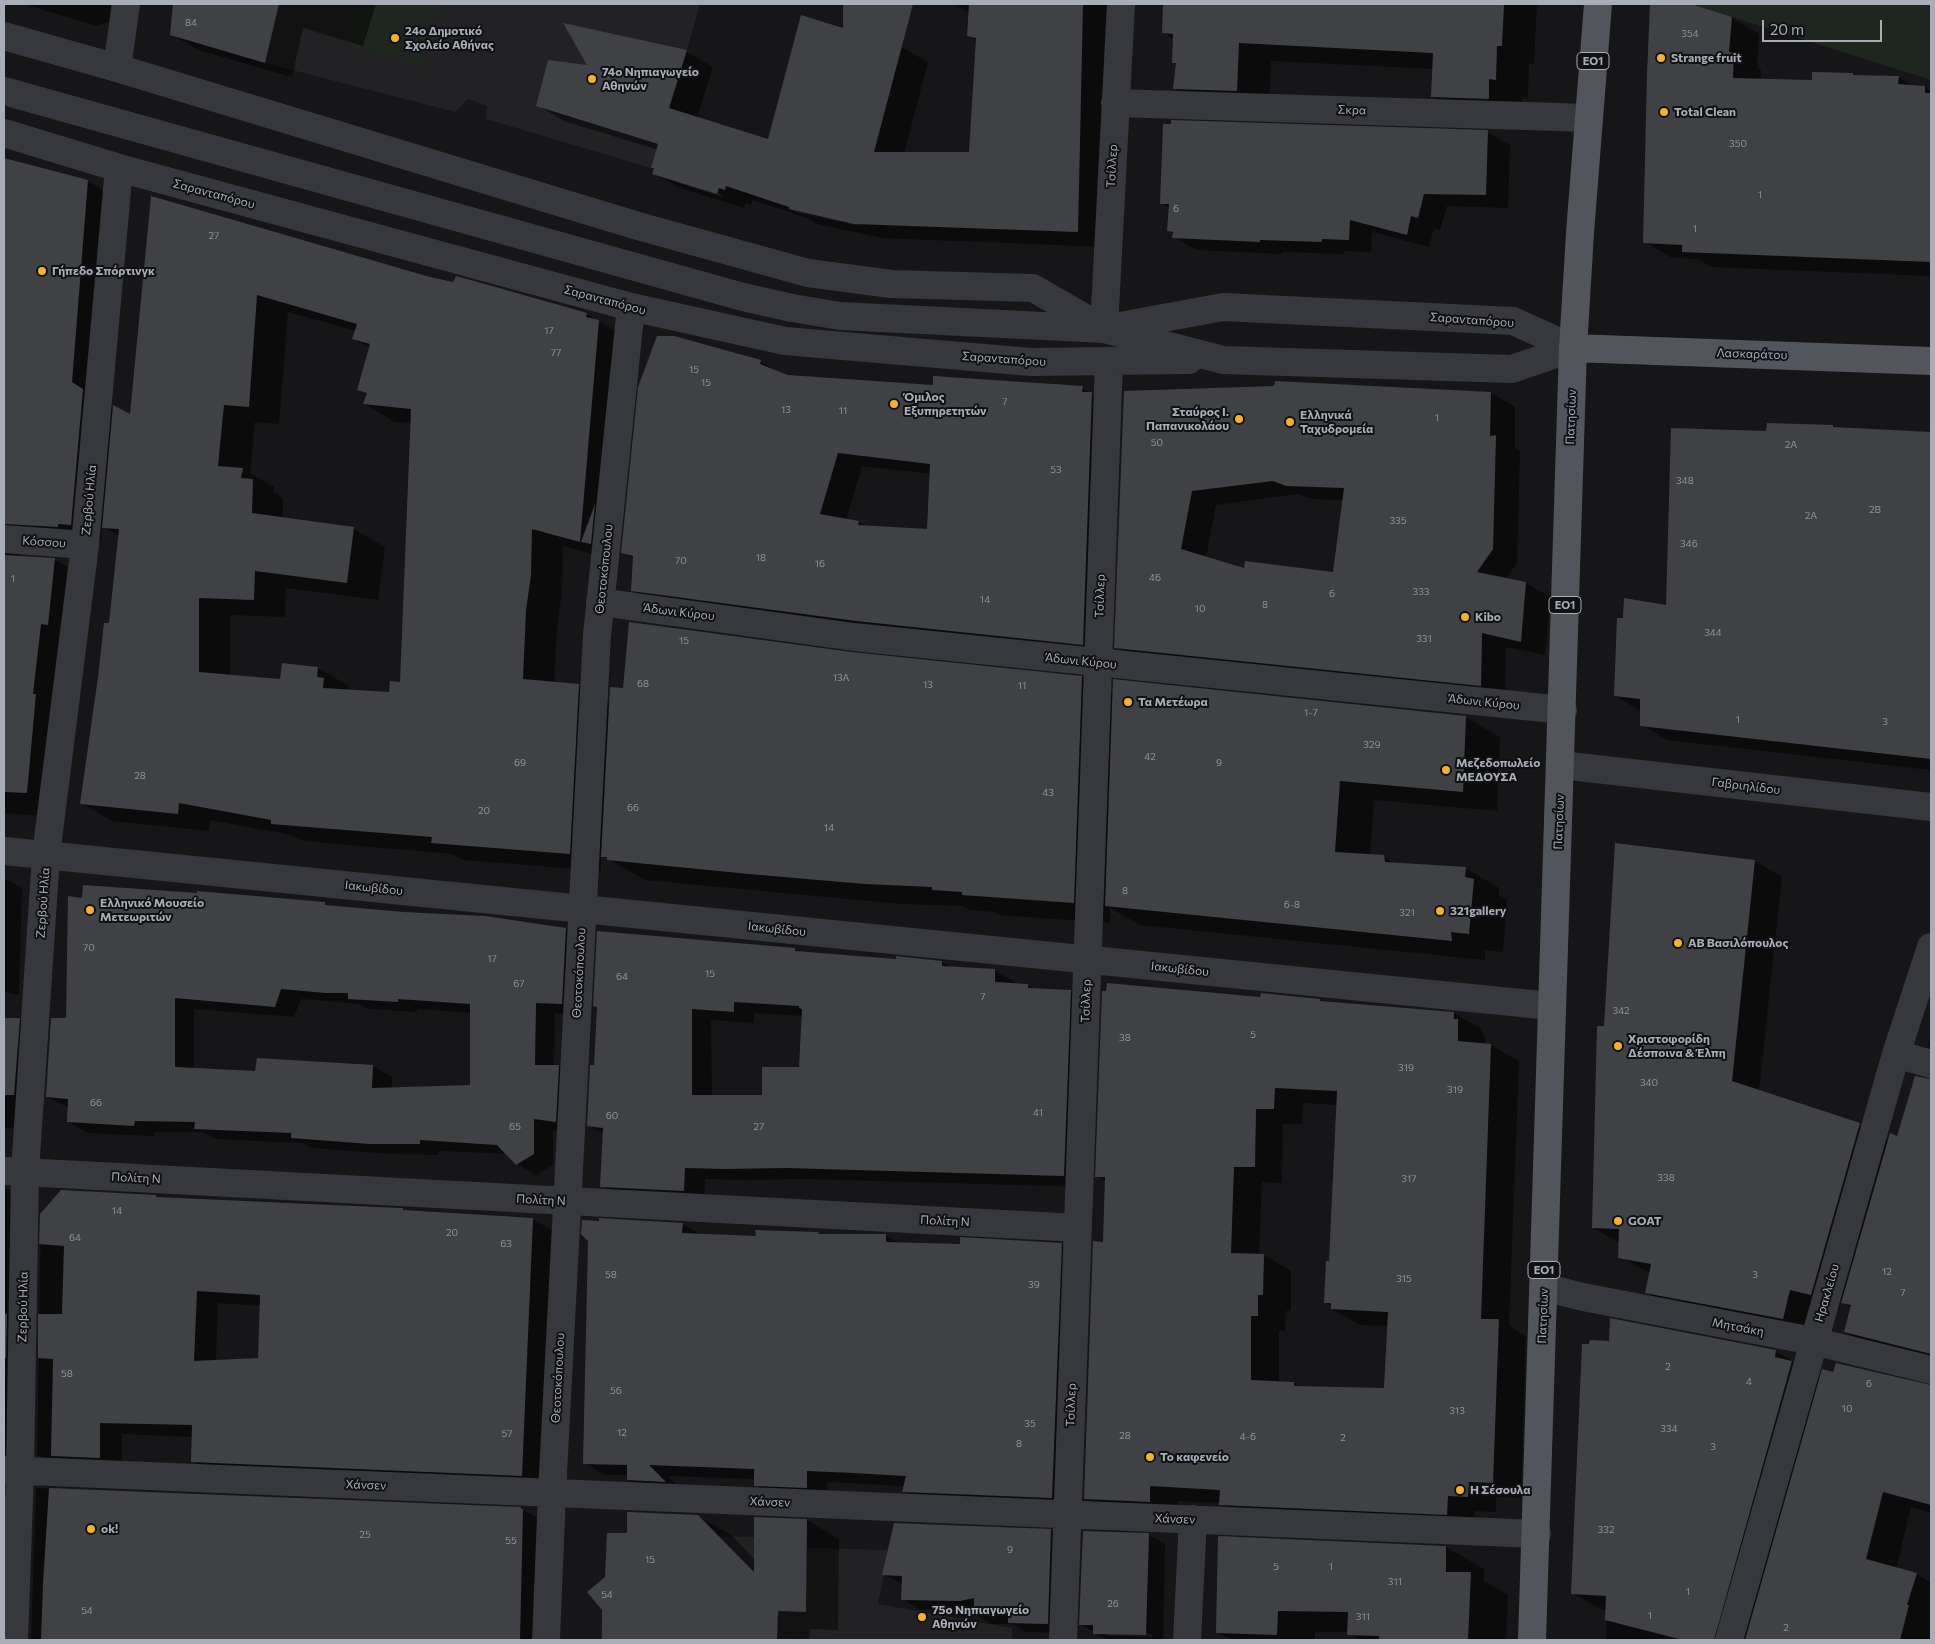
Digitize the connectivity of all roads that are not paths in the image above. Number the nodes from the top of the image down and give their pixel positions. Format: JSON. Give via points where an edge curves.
{"nodes":[{"id":1,"x":126,"y":4,"type":"edge"},
{"id":2,"x":1120,"y":4,"type":"edge"},
{"id":3,"x":1598,"y":4,"type":"edge"},
{"id":4,"x":4,"y":36,"type":"edge"},
{"id":5,"x":117,"y":68,"type":"junction"},
{"id":6,"x":4,"y":91,"type":"edge"},
{"id":7,"x":1115,"y":103,"type":"junction"},
{"id":8,"x":1589,"y":118,"type":"junction"},
{"id":9,"x":4,"y":133,"type":"edge"},
{"id":10,"x":119,"y":168,"type":"junction"},
{"id":11,"x":631,"y":308,"type":"junction"},
{"id":12,"x":1104,"y":329,"type":"junction"},
{"id":13,"x":1573,"y":348,"type":"junction"},
{"id":14,"x":1223,"y":360,"type":"junction"},
{"id":15,"x":1109,"y":361,"type":"junction"},
{"id":16,"x":1931,"y":361,"type":"edge"},
{"id":17,"x":4,"y":539,"type":"edge"},
{"id":18,"x":85,"y":545,"type":"junction"},
{"id":19,"x":600,"y":602,"type":"junction"},
{"id":20,"x":1098,"y":663,"type":"junction"},
{"id":21,"x":1563,"y":710,"type":"junction"},
{"id":22,"x":1561,"y":765,"type":"junction"},
{"id":23,"x":1931,"y":807,"type":"edge"},
{"id":24,"x":4,"y":851,"type":"edge"},
{"id":25,"x":46,"y":855,"type":"junction"},
{"id":26,"x":583,"y":909,"type":"junction"},
{"id":27,"x":1931,"y":947,"type":"edge"},
{"id":28,"x":1087,"y":960,"type":"junction"},
{"id":29,"x":1551,"y":1006,"type":"junction"},
{"id":30,"x":1896,"y":1054,"type":"junction"},
{"id":31,"x":1931,"y":1064,"type":"edge"},
{"id":32,"x":15,"y":1172,"type":"edge"},
{"id":33,"x":567,"y":1201,"type":"junction"},
{"id":34,"x":1078,"y":1228,"type":"junction"},
{"id":35,"x":1543,"y":1287,"type":"junction"},
{"id":36,"x":1813,"y":1341,"type":"junction"},
{"id":37,"x":1931,"y":1370,"type":"edge"},
{"id":38,"x":12,"y":1471,"type":"edge"},
{"id":39,"x":552,"y":1493,"type":"junction"},
{"id":40,"x":1067,"y":1514,"type":"junction"},
{"id":41,"x":1193,"y":1519,"type":"junction"},
{"id":42,"x":1536,"y":1534,"type":"junction"},
{"id":43,"x":14,"y":1640,"type":"edge"},
{"id":44,"x":546,"y":1640,"type":"edge"},
{"id":45,"x":1063,"y":1640,"type":"edge"},
{"id":46,"x":1187,"y":1640,"type":"edge"},
{"id":47,"x":1535,"y":1640,"type":"edge"},
{"id":48,"x":1729,"y":1640,"type":"edge"}],
"edges":[{"from":1,"to":5,"type":"street"},
{"from":2,"to":7,"type":"street","name":"Τσίλλερ"},
{"from":3,"to":8,"type":"main road","name":"Πατησίων","number":"ΕΟ1"},
{"from":4,"to":5,"type":"street","name":"Σαρανταπόρου"},
{"from":5,"to":12,"type":"street","name":"Σαρανταπόρου","via":[[638,226],[808,273],[891,284],[1033,288]]},
{"from":6,"to":12,"type":"street","name":"Σαρανταπόρου","via":[[792,308],[840,316]]},
{"from":7,"to":8,"type":"street","name":"Σκρα"},
{"from":7,"to":12,"type":"street","name":"Τσίλλερ"},
{"from":8,"to":13,"type":"main road","name":"Πατησίων","number":"ΕΟ1"},
{"from":9,"to":10,"type":"street","name":"Σαρανταπόρου"},
{"from":10,"to":11,"type":"street","name":"Σαρανταπόρου"},
{"from":10,"to":18,"type":"street","name":"Ζερβού Ηλία"},
{"from":11,"to":15,"type":"street","name":"Σαρανταπόρου","via":[[785,341],[1031,362]]},
{"from":11,"to":19,"type":"street","name":"Θεοτοκόπουλου"},
{"from":12,"to":13,"type":"street","name":"Σαρανταπόρου","via":[[1232,308],[1514,321]]},
{"from":12,"to":14,"type":"street","name":"Σαρανταπόρου"},
{"from":13,"to":14,"type":"street","name":"Σαρανταπόρου","via":[[1512,369]]},
{"from":13,"to":16,"type":"main road","name":"Λασκαράτου"},
{"from":13,"to":21,"type":"main road","name":"Πατησίων","number":"ΕΟ1"},
{"from":14,"to":15,"type":"street","name":"Σαρανταπόρου"},
{"from":15,"to":20,"type":"street","name":"Τσίλλερ"},
{"from":17,"to":18,"type":"street","name":"Κόσσου"},
{"from":18,"to":25,"type":"street","name":"Ζερβού Ηλία"},
{"from":19,"to":20,"type":"street","name":"Άδωνι Κύρου","via":[[854,637]]},
{"from":19,"to":26,"type":"street","name":"Θεοτοκόπουλου"},
{"from":20,"to":21,"type":"street","name":"Άδωνι Κύρου"},
{"from":20,"to":28,"type":"street","name":"Τσίλλερ"},
{"from":21,"to":22,"type":"main road","name":"Πατησίων","number":"ΕΟ1"},
{"from":22,"to":23,"type":"street","name":"Γαβριηλίδου"},
{"from":22,"to":29,"type":"main road","name":"Πατησίων","number":"ΕΟ1"},
{"from":24,"to":25,"type":"street","name":"Ιακωβίδου"},
{"from":25,"to":26,"type":"street","name":"Ιακωβίδου"},
{"from":25,"to":32,"type":"street","name":"Ζερβού Ηλία"},
{"from":26,"to":28,"type":"street","name":"Ιακωβίδου"},
{"from":26,"to":33,"type":"street","name":"Θεοτοκόπουλου"},
{"from":27,"to":30,"type":"street","name":"Ηρακλείου"},
{"from":28,"to":29,"type":"street","name":"Ιακωβίδου"},
{"from":28,"to":34,"type":"street","name":"Τσίλλερ"},
{"from":29,"to":35,"type":"main road","name":"Πατησίων","number":"ΕΟ1"},
{"from":30,"to":31,"type":"street"},
{"from":30,"to":36,"type":"street","name":"Ηρακλείου"},
{"from":32,"to":33,"type":"street","name":"Πολίτη Ν"},
{"from":32,"to":38,"type":"street","name":"Ζερβού Ηλία"},
{"from":33,"to":34,"type":"street","name":"Πολίτη Ν"},
{"from":33,"to":39,"type":"street","name":"Θεοτοκόπουλου"},
{"from":34,"to":40,"type":"street","name":"Τσίλλερ"},
{"from":35,"to":36,"type":"street","name":"Μητσάκη"},
{"from":35,"to":42,"type":"main road","name":"Πατησίων","number":"ΕΟ1"},
{"from":36,"to":37,"type":"street","name":"Μητσάκη"},
{"from":36,"to":48,"type":"street","name":"Ηρακλείου"},
{"from":38,"to":39,"type":"street","name":"Χάνσεν"},
{"from":38,"to":43,"type":"street","name":"Ζερβού Ηλία"},
{"from":39,"to":40,"type":"street","name":"Χάνσεν"},
{"from":39,"to":44,"type":"street","name":"Θεοτοκόπουλου"},
{"from":40,"to":41,"type":"street","name":"Χάνσεν"},
{"from":40,"to":45,"type":"street","name":"Τσίλλερ"},
{"from":41,"to":42,"type":"street","name":"Χάνσεν"},
{"from":41,"to":46,"type":"street"},
{"from":42,"to":47,"type":"main road","name":"Πατησίων","number":"ΕΟ1"}]}
